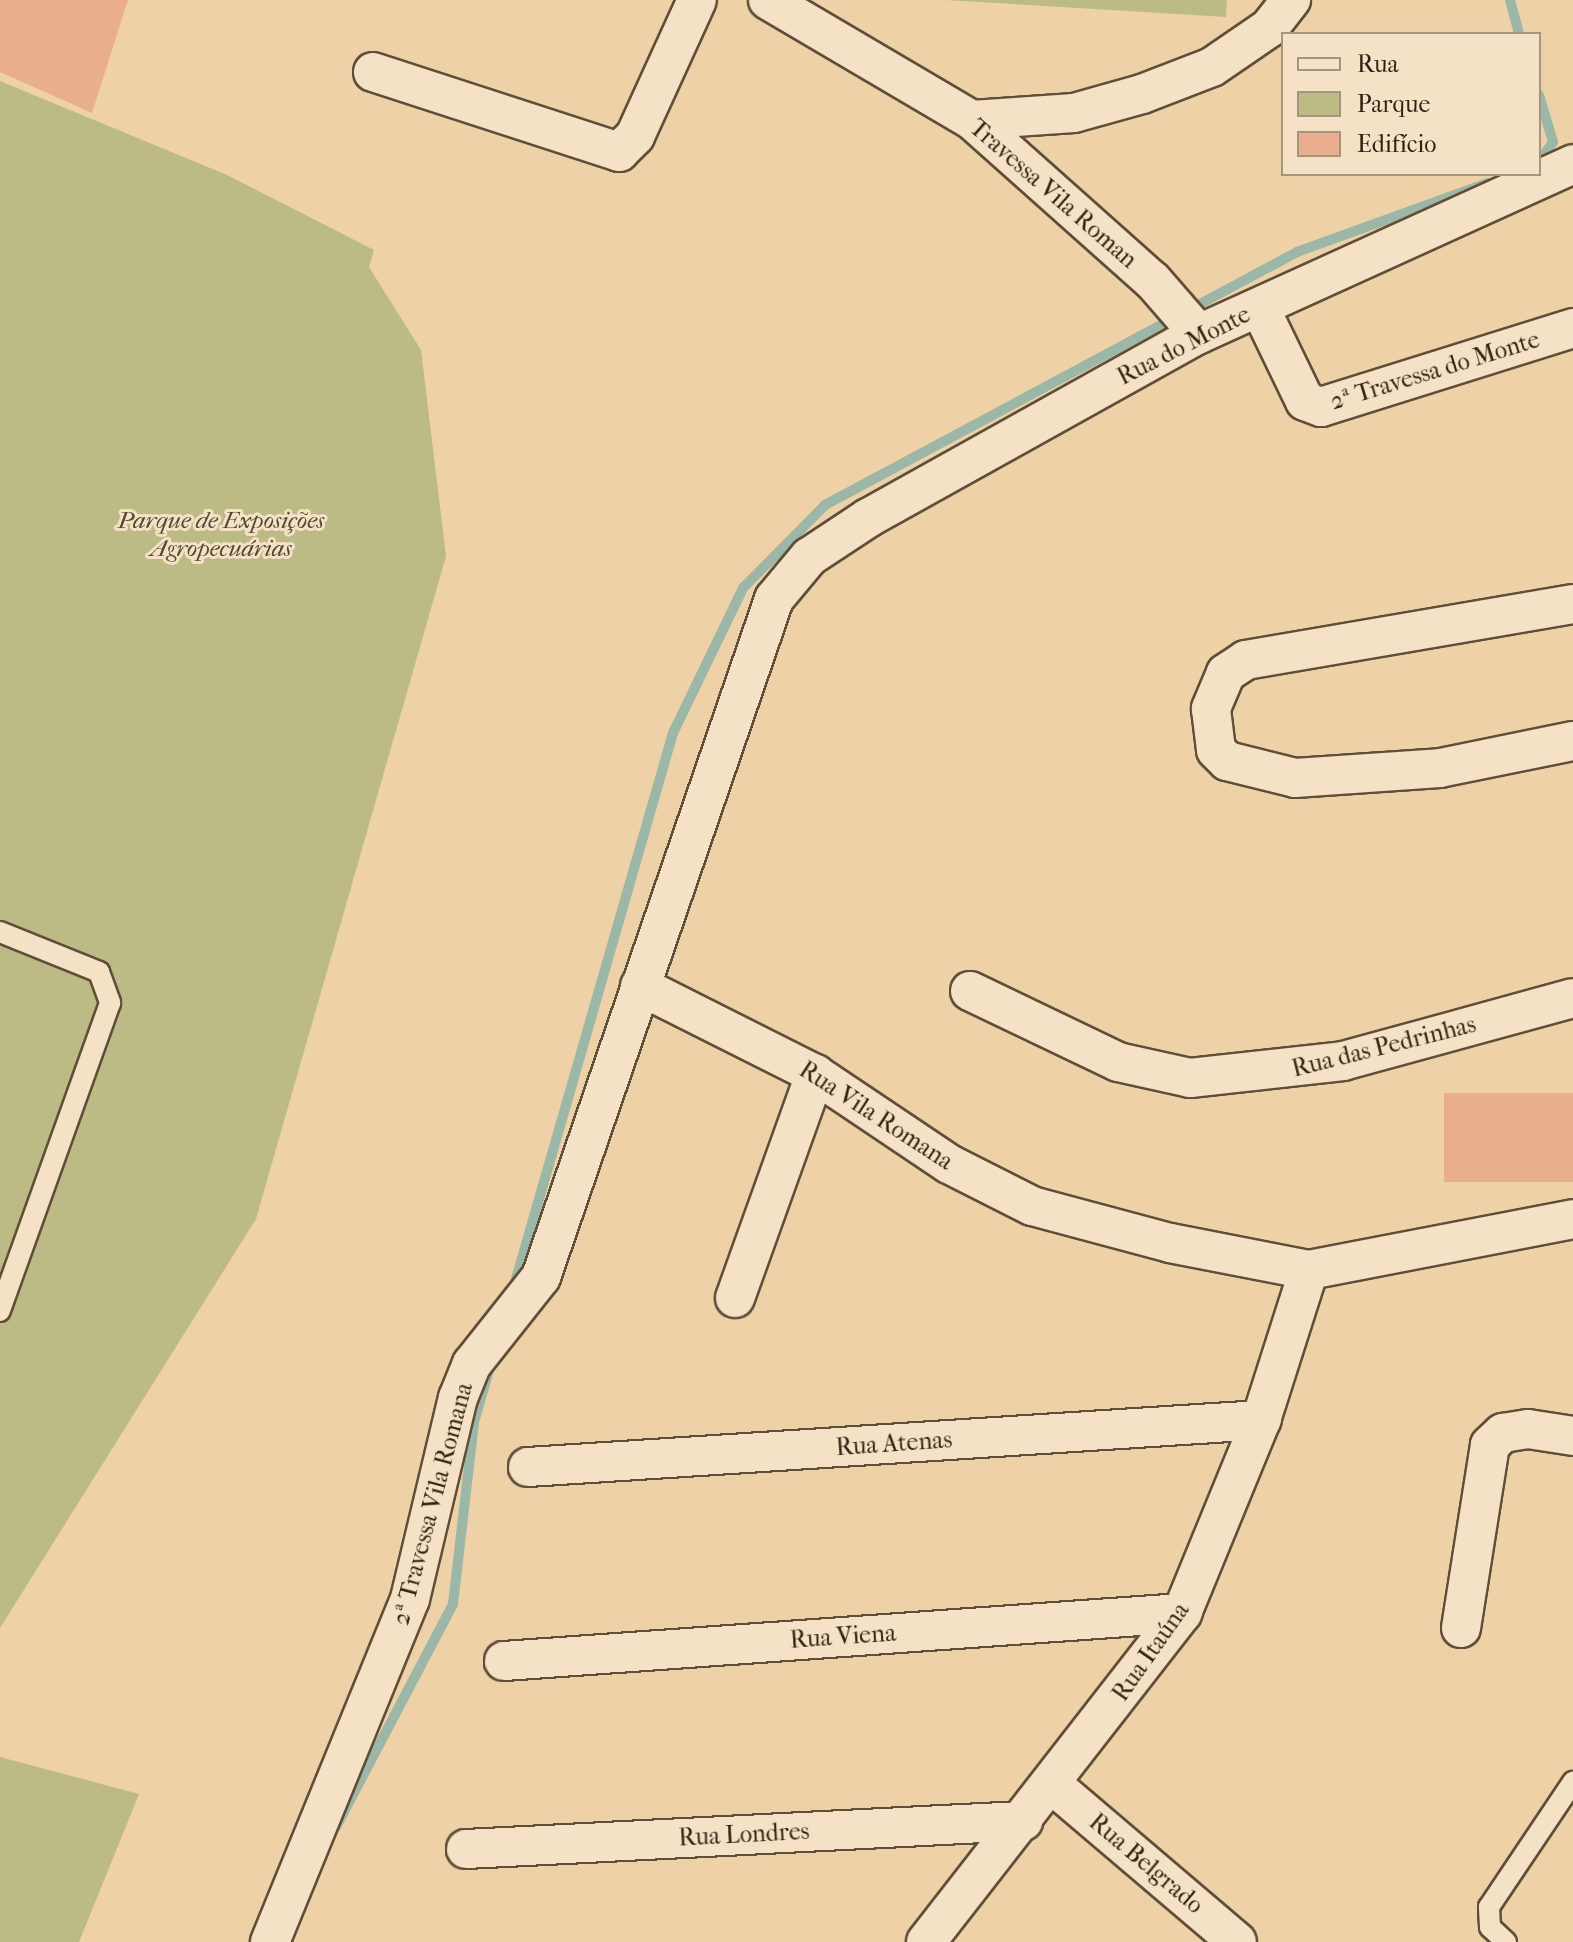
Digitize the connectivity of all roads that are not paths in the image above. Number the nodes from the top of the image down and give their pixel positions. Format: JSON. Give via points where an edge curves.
{"nodes":[{"id":1,"x":697,"y":0,"type":"edge"},
{"id":2,"x":768,"y":0,"type":"edge"},
{"id":3,"x":1291,"y":0,"type":"edge"},
{"id":4,"x":373,"y":72,"type":"dead end"},
{"id":5,"x":972,"y":120,"type":"junction"},
{"id":6,"x":1573,"y":164,"type":"edge"},
{"id":7,"x":1260,"y":308,"type":"junction"},
{"id":8,"x":1181,"y":313,"type":"junction"},
{"id":9,"x":1573,"y":328,"type":"edge"},
{"id":10,"x":1573,"y":604,"type":"edge"},
{"id":11,"x":1573,"y":741,"type":"edge"},
{"id":12,"x":0,"y":932,"type":"edge"},
{"id":13,"x":640,"y":986,"type":"junction"},
{"id":14,"x":970,"y":991,"type":"dead end"},
{"id":15,"x":1573,"y":998,"type":"edge"},
{"id":16,"x":815,"y":1074,"type":"junction"},
{"id":17,"x":1573,"y":1219,"type":"edge"},
{"id":18,"x":1309,"y":1270,"type":"junction"},
{"id":19,"x":735,"y":1298,"type":"dead end"},
{"id":20,"x":0,"y":1311,"type":"edge"},
{"id":21,"x":1261,"y":1420,"type":"junction"},
{"id":22,"x":1573,"y":1436,"type":"edge"},
{"id":23,"x":528,"y":1467,"type":"dead end"},
{"id":24,"x":1182,"y":1613,"type":"junction"},
{"id":25,"x":1461,"y":1628,"type":"dead end"},
{"id":26,"x":504,"y":1661,"type":"dead end"},
{"id":27,"x":1573,"y":1782,"type":"edge"},
{"id":28,"x":1054,"y":1786,"type":"junction"},
{"id":29,"x":1023,"y":1821,"type":"junction"},
{"id":30,"x":466,"y":1849,"type":"dead end"},
{"id":31,"x":270,"y":1942,"type":"edge"},
{"id":32,"x":926,"y":1942,"type":"edge"},
{"id":33,"x":1237,"y":1942,"type":"edge"},
{"id":34,"x":1506,"y":1942,"type":"edge"}],
"edges":[{"from":1,"to":4,"type":"street","via":[[635,136],[619,152]]},
{"from":2,"to":5,"type":"street","name":"Travessa Vila Roman"},
{"from":3,"to":5,"type":"street","via":[[1269,28],[1212,67],[1142,94],[1074,113]]},
{"from":5,"to":8,"type":"street","name":"Travessa Vila Roman"},
{"from":6,"to":7,"type":"street","name":"Rua do Monte"},
{"from":7,"to":8,"type":"street","name":"Rua do Monte"},
{"from":7,"to":9,"type":"street","name":"2ª Travessa do Monte","via":[[1305,401],[1321,407]]},
{"from":8,"to":13,"type":"street","name":"Rua do Monte","via":[[809,557],[774,599],[754,640]]},
{"from":10,"to":11,"type":"street","via":[[1246,660],[1226,673],[1211,709],[1216,750],[1227,761],[1295,778],[1440,768]]},
{"from":12,"to":20,"type":"lane","via":[[99,972],[110,1003]]},
{"from":13,"to":16,"type":"street","name":"Rua Vila Romana"},
{"from":13,"to":31,"type":"street","name":"2ª Travessa Vila Romana","via":[[541,1277],[472,1364],[400,1628]]},
{"from":14,"to":15,"type":"street","name":"Rua das Pedrinhas","via":[[1118,1062],[1190,1078],[1266,1075],[1343,1061]]},
{"from":16,"to":18,"type":"street","name":"Rua Vila Romana","via":[[949,1164],[1032,1206]]},
{"from":16,"to":19,"type":"street"},
{"from":17,"to":18,"type":"street","name":"Rua Vila Romana"},
{"from":18,"to":21,"type":"street","name":"Rua Itaúna"},
{"from":21,"to":23,"type":"street","name":"Rua Atenas"},
{"from":21,"to":24,"type":"street","name":"Rua Itaúna"},
{"from":22,"to":25,"type":"street","via":[[1528,1429],[1503,1433],[1490,1445]]},
{"from":24,"to":26,"type":"street","name":"Rua Viena"},
{"from":24,"to":28,"type":"street","name":"Rua Itaúna"},
{"from":27,"to":34,"type":"lane","via":[[1489,1907],[1490,1927]]},
{"from":28,"to":29,"type":"street","name":"Rua Itaúna"},
{"from":28,"to":33,"type":"street","name":"Rua Belgrado"},
{"from":29,"to":30,"type":"street","name":"Rua Londres"},
{"from":29,"to":32,"type":"street","name":"Rua Itaúna"}]}
